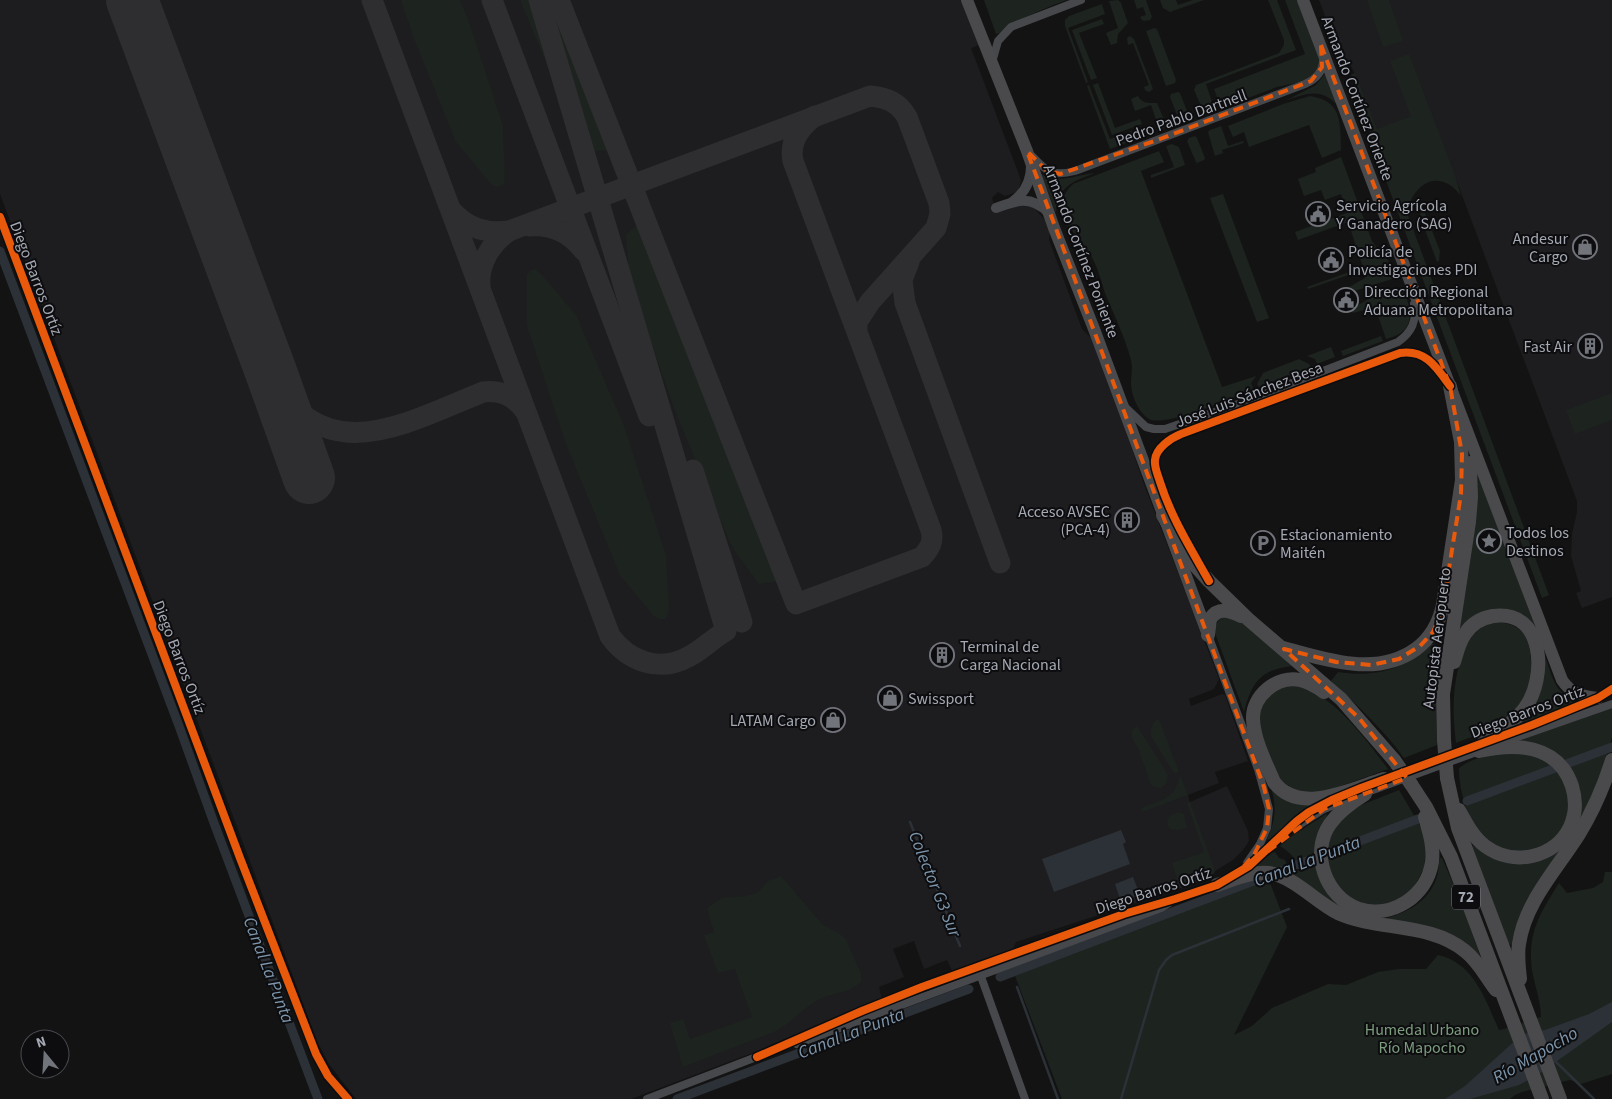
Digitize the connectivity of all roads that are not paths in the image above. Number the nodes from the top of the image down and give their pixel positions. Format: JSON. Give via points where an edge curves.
{"nodes":[{"id":1,"x":967,"y":0,"type":"edge"},
{"id":2,"x":1081,"y":0,"type":"edge"},
{"id":3,"x":1303,"y":0,"type":"edge"},
{"id":4,"x":1321,"y":45,"type":"junction"},
{"id":5,"x":994,"y":70,"type":"junction"},
{"id":6,"x":1029,"y":157,"type":"junction"},
{"id":7,"x":1012,"y":202,"type":"junction"},
{"id":8,"x":996,"y":208,"type":"dead end"},
{"id":9,"x":1049,"y":214,"type":"junction"},
{"id":10,"x":0,"y":218,"type":"edge"},
{"id":11,"x":1405,"y":268,"type":"junction"},
{"id":12,"x":1450,"y":386,"type":"junction"},
{"id":13,"x":1121,"y":403,"type":"junction"},
{"id":14,"x":1458,"y":404,"type":"junction"},
{"id":15,"x":1163,"y":515,"type":"junction"},
{"id":16,"x":1209,"y":581,"type":"junction"},
{"id":17,"x":1248,"y":619,"type":"junction"},
{"id":18,"x":1208,"y":635,"type":"junction"},
{"id":19,"x":1283,"y":648,"type":"junction"},
{"id":20,"x":1612,"y":690,"type":"edge"},
{"id":21,"x":1443,"y":694,"type":"junction"},
{"id":22,"x":1598,"y":698,"type":"junction"},
{"id":23,"x":1612,"y":704,"type":"edge"},
{"id":24,"x":1359,"y":718,"type":"junction"},
{"id":25,"x":1481,"y":746,"type":"junction"},
{"id":26,"x":1612,"y":760,"type":"edge"},
{"id":27,"x":1384,"y":779,"type":"junction"},
{"id":28,"x":1448,"y":784,"type":"junction"},
{"id":29,"x":1413,"y":787,"type":"junction"},
{"id":30,"x":1364,"y":794,"type":"junction"},
{"id":31,"x":1272,"y":845,"type":"junction"},
{"id":32,"x":1235,"y":876,"type":"junction"},
{"id":33,"x":1217,"y":885,"type":"junction"},
{"id":34,"x":1175,"y":900,"type":"junction"},
{"id":35,"x":979,"y":966,"type":"junction"},
{"id":36,"x":981,"y":976,"type":"junction"},
{"id":37,"x":1524,"y":1003,"type":"junction"},
{"id":38,"x":1509,"y":1011,"type":"junction"},
{"id":39,"x":757,"y":1057,"type":"junction"},
{"id":40,"x":348,"y":1099,"type":"edge"},
{"id":41,"x":647,"y":1099,"type":"edge"},
{"id":42,"x":1025,"y":1099,"type":"edge"},
{"id":43,"x":1542,"y":1099,"type":"edge"},
{"id":44,"x":1560,"y":1099,"type":"edge"}],
"edges":[{"from":1,"to":5,"type":"highway","name":"Armando Cortínez Poniente"},
{"from":2,"to":5,"type":"street","via":[[1006,31],[995,46]]},
{"from":3,"to":4,"type":"highway","name":"Armando Cortínez Oriente"},
{"from":4,"to":6,"type":"street","name":"Pedro Pablo Dartnell","via":[[1322,67],[1311,82],[1160,140],[1060,174],[1046,170]]},
{"from":4,"to":11,"type":"highway","name":"Armando Cortínez Oriente"},
{"from":5,"to":6,"type":"highway","name":"Armando Cortínez Poniente"},
{"from":6,"to":7,"type":"street","via":[[1029,183]]},
{"from":6,"to":9,"type":"highway","name":"Armando Cortínez Poniente"},
{"from":7,"to":8,"type":"street"},
{"from":7,"to":9,"type":"street","via":[[1034,202]]},
{"from":9,"to":13,"type":"highway","name":"Armando Cortínez Poniente"},
{"from":10,"to":40,"type":"street","name":"Diego Barros Ortíz","via":[[316,1054],[328,1076]]},
{"from":11,"to":12,"type":"highway","name":"Armando Cortínez Oriente"},
{"from":11,"to":13,"type":"street","name":"José Luis Sánchez Besa","via":[[1415,311],[1414,322],[1409,333],[1390,347],[1165,429],[1146,427]]},
{"from":12,"to":14,"type":"highway","name":"Armando Cortínez Oriente"},
{"from":12,"to":16,"type":"street","name":"José Luis Sánchez Besa","via":[[1428,359],[1418,354],[1400,353],[1181,434],[1165,444],[1156,456],[1156,471],[1174,519]]},
{"from":12,"to":19,"type":"highway","via":[[1461,448],[1462,480],[1442,612],[1433,632],[1406,655],[1376,664],[1336,662]]},
{"from":13,"to":15,"type":"highway","name":"Armando Cortínez Poniente"},
{"from":14,"to":21,"type":"highway","name":"Autopista Aeropuerto","number":"72","via":[[1469,447],[1471,497]]},
{"from":14,"to":22,"type":"highway","name":"Armando Cortínez Oriente","via":[[1562,680],[1574,693]]},
{"from":15,"to":16,"type":"highway","number":"72","via":[[1184,554]]},
{"from":15,"to":18,"type":"highway","name":"Armando Cortínez Poniente"},
{"from":16,"to":17,"type":"highway","number":"72"},
{"from":17,"to":18,"type":"highway","via":[[1227,610],[1218,611],[1210,619]]},
{"from":17,"to":19,"type":"highway","number":"72"},
{"from":18,"to":32,"type":"street","via":[[1258,769],[1269,809],[1267,828],[1254,855]]},
{"from":19,"to":24,"type":"highway","number":"72"},
{"from":20,"to":22,"type":"street","name":"Diego Barros Ortíz"},
{"from":21,"to":25,"type":"highway","via":[[1462,638],[1474,624],[1485,618],[1504,616],[1527,628],[1538,656],[1539,673],[1535,688],[1520,713]]},
{"from":21,"to":28,"type":"highway","name":"Autopista Aeropuerto","number":"72","bridge":true},
{"from":22,"to":25,"type":"street","name":"Diego Barros Ortíz"},
{"from":23,"to":25,"type":"street","name":"Diego Barros Ortíz"},
{"from":24,"to":27,"type":"highway","via":[[1311,684],[1292,679],[1278,683],[1260,696],[1253,722],[1274,782],[1290,796],[1316,799]]},
{"from":24,"to":29,"type":"highway","number":"72","bridge":true},
{"from":25,"to":27,"type":"street","name":"Diego Barros Ortíz"},
{"from":25,"to":28,"type":"highway","via":[[1543,752],[1561,766],[1571,782],[1575,806],[1566,834],[1546,852],[1532,857],[1496,853],[1484,845],[1466,824]]},
{"from":25,"to":30,"type":"street","name":"Diego Barros Ortíz"},
{"from":26,"to":37,"type":"highway","via":[[1585,824],[1538,895],[1525,921],[1518,954]]},
{"from":27,"to":31,"type":"street","name":"Diego Barros Ortíz","via":[[1309,812]]},
{"from":28,"to":37,"type":"highway","name":"Autopista Aeropuerto","number":"72","via":[[1460,835]]},
{"from":29,"to":30,"type":"highway","via":[[1430,835],[1432,861],[1424,884],[1408,901],[1394,909],[1379,911],[1352,906],[1330,886],[1321,857],[1324,836],[1330,824]]},
{"from":29,"to":38,"type":"highway","number":"72","via":[[1451,857]]},
{"from":30,"to":31,"type":"street","name":"Diego Barros Ortíz","via":[[1324,809]]},
{"from":31,"to":32,"type":"street","name":"Diego Barros Ortíz"},
{"from":32,"to":33,"type":"street","name":"Diego Barros Ortíz"},
{"from":33,"to":34,"type":"street","name":"Diego Barros Ortíz"},
{"from":33,"to":38,"type":"highway","via":[[1265,873],[1281,876],[1343,915],[1447,940],[1467,952],[1479,965]]},
{"from":34,"to":35,"type":"street","name":"Diego Barros Ortíz","via":[[1124,914]]},
{"from":34,"to":36,"type":"street","name":"Diego Barros Ortíz"},
{"from":35,"to":36,"type":"street"},
{"from":35,"to":39,"type":"street","name":"Diego Barros Ortíz"},
{"from":36,"to":39,"type":"street","name":"Diego Barros Ortíz"},
{"from":36,"to":42,"type":"street"},
{"from":37,"to":44,"type":"highway","name":"Autopista Aeropuerto","number":"72"},
{"from":38,"to":43,"type":"highway","number":"72"},
{"from":39,"to":41,"type":"street","name":"Diego Barros Ortíz"}]}
